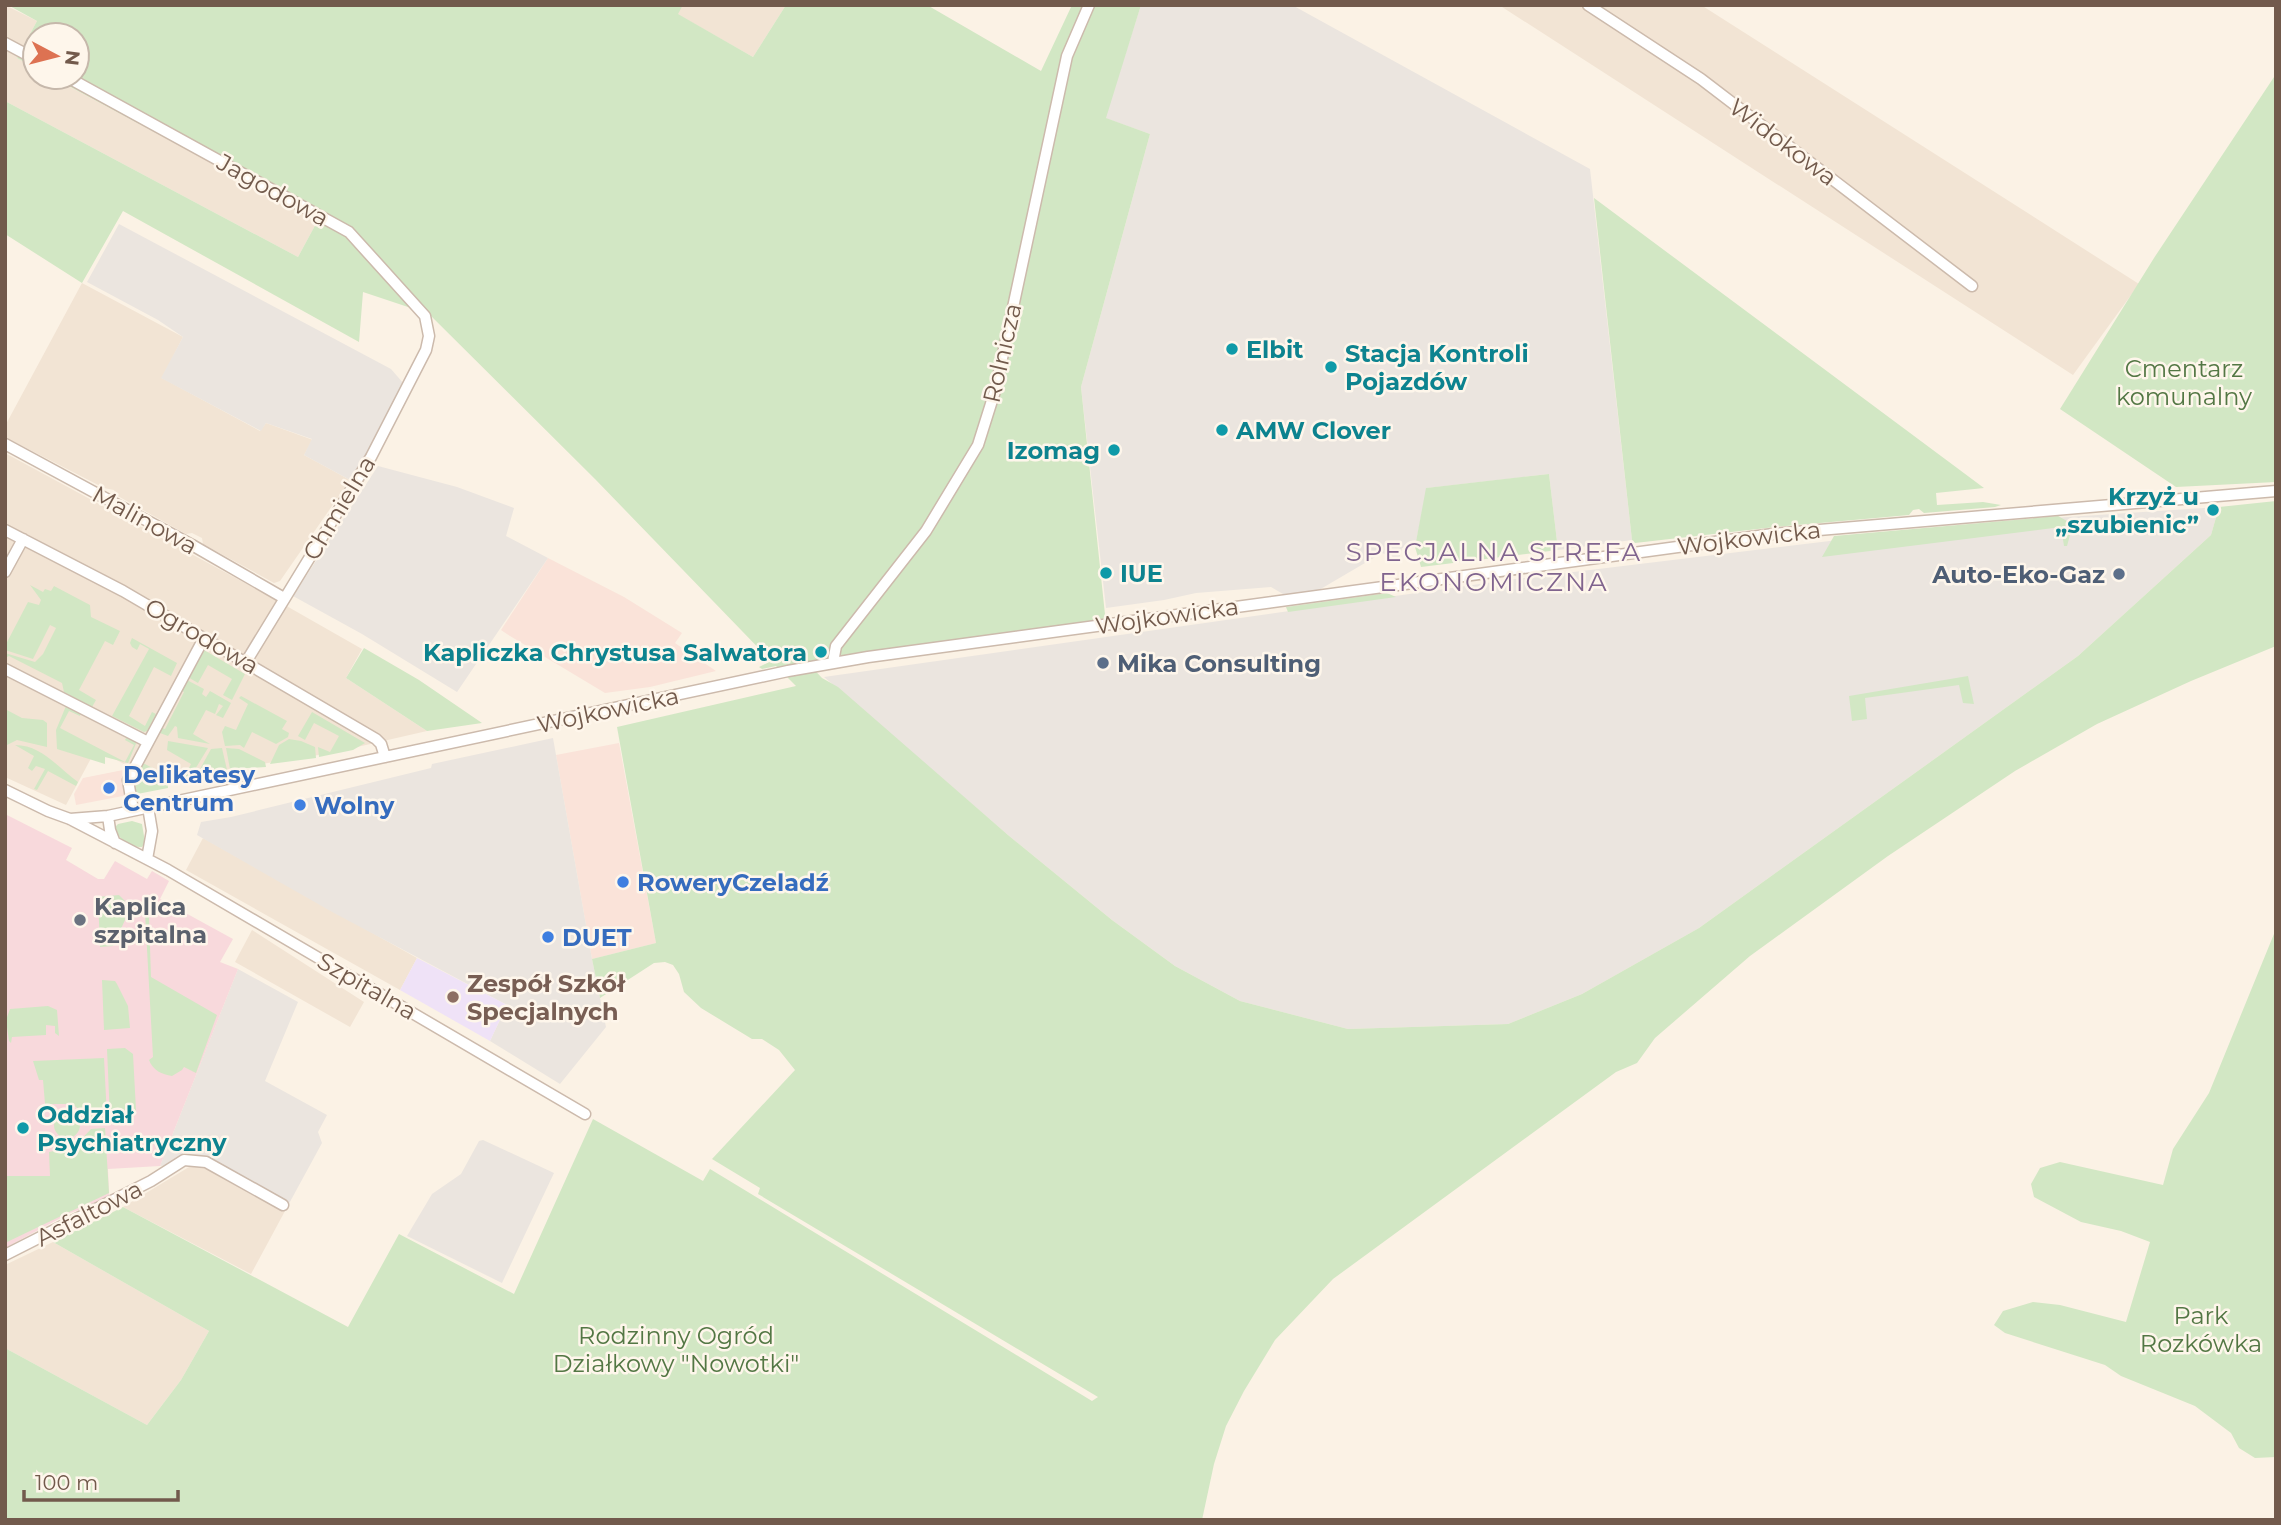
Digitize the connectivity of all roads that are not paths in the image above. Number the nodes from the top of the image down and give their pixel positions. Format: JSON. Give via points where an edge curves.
{"nodes":[{"id":1,"x":1089,"y":5,"type":"edge"},
{"id":2,"x":1588,"y":5,"type":"edge"},
{"id":3,"x":5,"y":43,"type":"edge"},
{"id":4,"x":21,"y":52,"type":"edge"},
{"id":5,"x":91,"y":90,"type":"edge"},
{"id":6,"x":1972,"y":286,"type":"dead end"},
{"id":7,"x":426,"y":349,"type":"joint"},
{"id":8,"x":5,"y":444,"type":"edge"},
{"id":9,"x":2276,"y":491,"type":"edge"},
{"id":10,"x":5,"y":530,"type":"edge"},
{"id":11,"x":23,"y":539,"type":"junction"},
{"id":12,"x":5,"y":572,"type":"edge"},
{"id":13,"x":284,"y":598,"type":"junction"},
{"id":14,"x":204,"y":638,"type":"junction"},
{"id":15,"x":246,"y":662,"type":"junction"},
{"id":16,"x":834,"y":663,"type":"junction"},
{"id":17,"x":5,"y":669,"type":"edge"},
{"id":18,"x":148,"y":742,"type":"junction"},
{"id":19,"x":385,"y":757,"type":"junction"},
{"id":20,"x":5,"y":790,"type":"edge"},
{"id":21,"x":148,"y":807,"type":"junction"},
{"id":22,"x":133,"y":810,"type":"junction"},
{"id":23,"x":108,"y":816,"type":"junction"},
{"id":24,"x":70,"y":819,"type":"junction"},
{"id":25,"x":115,"y":843,"type":"junction"},
{"id":26,"x":147,"y":859,"type":"junction"},
{"id":27,"x":585,"y":1114,"type":"dead end"},
{"id":28,"x":283,"y":1205,"type":"dead end"},
{"id":29,"x":5,"y":1255,"type":"edge"}],
"edges":[{"from":1,"to":16,"type":"street","name":"Rolnicza","via":[[1067,57],[995,391],[978,444],[926,531],[836,646]]},
{"from":2,"to":6,"type":"street","name":"Widokowa","via":[[1701,79]]},
{"from":3,"to":4,"type":"street"},
{"from":5,"to":7,"type":"street","name":"Jagodowa","via":[[349,232],[425,316]]},
{"from":7,"to":13,"type":"street","name":"Chmielna","via":[[371,457]]},
{"from":8,"to":13,"type":"street","name":"Malinowa"},
{"from":9,"to":16,"type":"street","name":"Wojkowicka","via":[[1773,534]]},
{"from":10,"to":11,"type":"street","name":"Ogrodowa"},
{"from":11,"to":12,"type":"street"},
{"from":11,"to":14,"type":"street","name":"Ogrodowa"},
{"from":13,"to":15,"type":"street","name":"Chmielna"},
{"from":14,"to":15,"type":"street","name":"Ogrodowa"},
{"from":14,"to":18,"type":"street"},
{"from":15,"to":19,"type":"street","name":"Ogrodowa","via":[[376,739]]},
{"from":16,"to":19,"type":"street","name":"Wojkowicka"},
{"from":17,"to":18,"type":"street"},
{"from":18,"to":22,"type":"street","via":[[128,780]]},
{"from":19,"to":21,"type":"street","name":"Wojkowicka"},
{"from":20,"to":24,"type":"street","name":"Szpitalna"},
{"from":21,"to":22,"type":"street","name":"Wojkowicka"},
{"from":21,"to":26,"type":"street","via":[[152,831]]},
{"from":22,"to":23,"type":"street","name":"Wojkowicka"},
{"from":23,"to":24,"type":"street","name":"Wojkowicka"},
{"from":23,"to":25,"type":"street"},
{"from":24,"to":25,"type":"street","name":"Szpitalna"},
{"from":25,"to":26,"type":"street","name":"Szpitalna"},
{"from":26,"to":27,"type":"street","name":"Szpitalna"},
{"from":28,"to":29,"type":"street","name":"Asfaltowa","via":[[206,1163],[184,1160]]}]}
